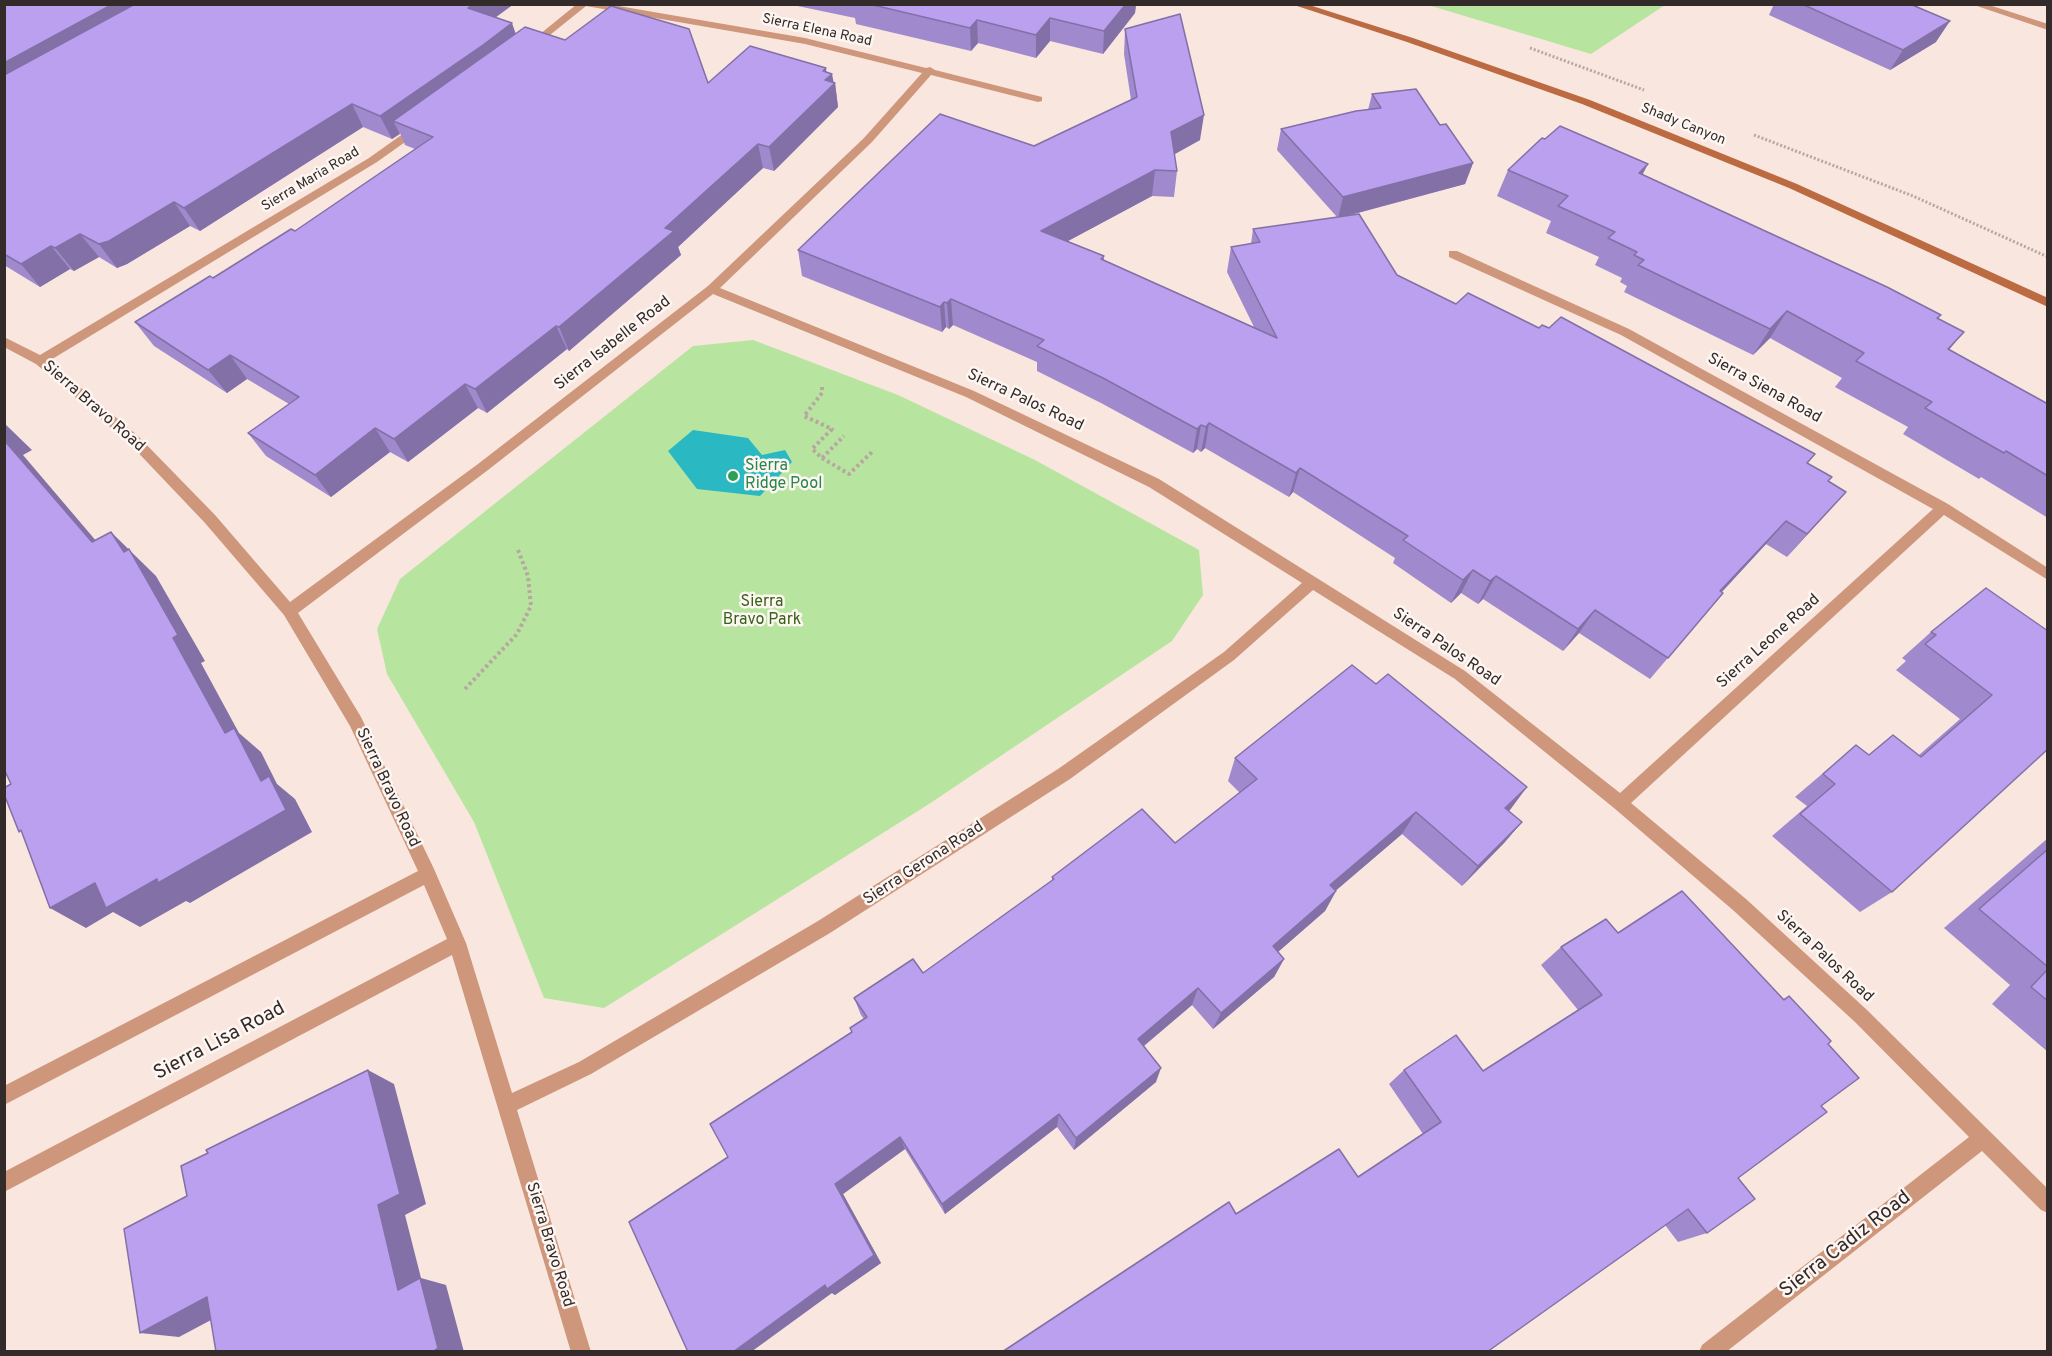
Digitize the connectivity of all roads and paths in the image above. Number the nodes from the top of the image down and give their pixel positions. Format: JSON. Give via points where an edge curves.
{"nodes":[{"id":1,"x":586,"y":4,"type":"edge"},
{"id":2,"x":1295,"y":4,"type":"edge"},
{"id":3,"x":1975,"y":4,"type":"edge"},
{"id":4,"x":2048,"y":27,"type":"edge"},
{"id":5,"x":523,"y":52,"type":"edge"},
{"id":6,"x":930,"y":70,"type":"junction"},
{"id":7,"x":1038,"y":99,"type":"dead end"},
{"id":8,"x":430,"y":119,"type":"edge"},
{"id":9,"x":1453,"y":254,"type":"dead end"},
{"id":10,"x":712,"y":289,"type":"junction"},
{"id":11,"x":2048,"y":303,"type":"edge"},
{"id":12,"x":4,"y":341,"type":"edge"},
{"id":13,"x":40,"y":361,"type":"junction"},
{"id":14,"x":822,"y":387,"type":"dead end"},
{"id":15,"x":844,"y":436,"type":"dead end"},
{"id":16,"x":872,"y":452,"type":"dead end"},
{"id":17,"x":822,"y":458,"type":"junction"},
{"id":18,"x":1943,"y":508,"type":"junction"},
{"id":19,"x":518,"y":550,"type":"dead end"},
{"id":20,"x":2048,"y":575,"type":"edge"},
{"id":21,"x":1313,"y":581,"type":"junction"},
{"id":22,"x":289,"y":611,"type":"junction"},
{"id":23,"x":465,"y":689,"type":"dead end"},
{"id":24,"x":1620,"y":803,"type":"junction"},
{"id":25,"x":428,"y":874,"type":"junction"},
{"id":26,"x":457,"y":943,"type":"junction"},
{"id":27,"x":4,"y":1095,"type":"edge"},
{"id":28,"x":508,"y":1106,"type":"junction"},
{"id":29,"x":1983,"y":1138,"type":"junction"},
{"id":30,"x":4,"y":1183,"type":"edge"},
{"id":31,"x":2048,"y":1203,"type":"edge"},
{"id":32,"x":581,"y":1352,"type":"edge"},
{"id":33,"x":1709,"y":1352,"type":"edge"}],
"edges":[{"from":1,"to":5,"type":"street"},
{"from":1,"to":6,"type":"street","name":"Sierra Elena Road","via":[[806,41]]},
{"from":2,"to":11,"type":"main road","name":"Shady Canyon","via":[[1586,102],[1793,186]]},
{"from":3,"to":4,"type":"street"},
{"from":6,"to":7,"type":"street","name":"Sierra Elena Road"},
{"from":6,"to":10,"type":"street","name":"Sierra Isabelle Road","via":[[868,140]]},
{"from":8,"to":13,"type":"street","name":"Sierra Maria Road","via":[[373,160]]},
{"from":9,"to":18,"type":"street","name":"Sierra Siena Road","via":[[1625,332]]},
{"from":10,"to":21,"type":"street","name":"Sierra Palos Road","via":[[970,394],[1154,483]]},
{"from":10,"to":22,"type":"street","name":"Sierra Isabelle Road"},
{"from":12,"to":13,"type":"street","name":"Sierra Bravo Road"},
{"from":13,"to":22,"type":"street","name":"Sierra Bravo Road","via":[[132,439],[210,519]]},
{"from":14,"to":17,"type":"path","via":[[822,393],[804,416],[832,429],[812,449]]},
{"from":15,"to":17,"type":"path"},
{"from":16,"to":17,"type":"path","via":[[849,474]]},
{"from":18,"to":20,"type":"street","name":"Sierra Siena Road"},
{"from":18,"to":24,"type":"street","name":"Sierra Leone Road"},
{"from":19,"to":23,"type":"path","via":[[528,576],[531,606],[517,634]]},
{"from":21,"to":24,"type":"street","name":"Sierra Palos Road","via":[[1460,675]]},
{"from":21,"to":28,"type":"street","name":"Sierra Gerona Road","via":[[1229,656],[1054,781],[824,927],[585,1068]]},
{"from":22,"to":25,"type":"street","name":"Sierra Bravo Road","via":[[356,722]]},
{"from":24,"to":29,"type":"street","name":"Sierra Palos Road","via":[[1740,904]]},
{"from":25,"to":26,"type":"street","name":"Sierra Bravo Road"},
{"from":25,"to":27,"type":"street"},
{"from":26,"to":28,"type":"street","name":"Sierra Bravo Road"},
{"from":26,"to":30,"type":"street","name":"Sierra Lisa Road"},
{"from":28,"to":32,"type":"street","name":"Sierra Bravo Road"},
{"from":29,"to":31,"type":"street","name":"Sierra Palos Road"},
{"from":29,"to":33,"type":"street","name":"Sierra Cadiz Road"}]}
